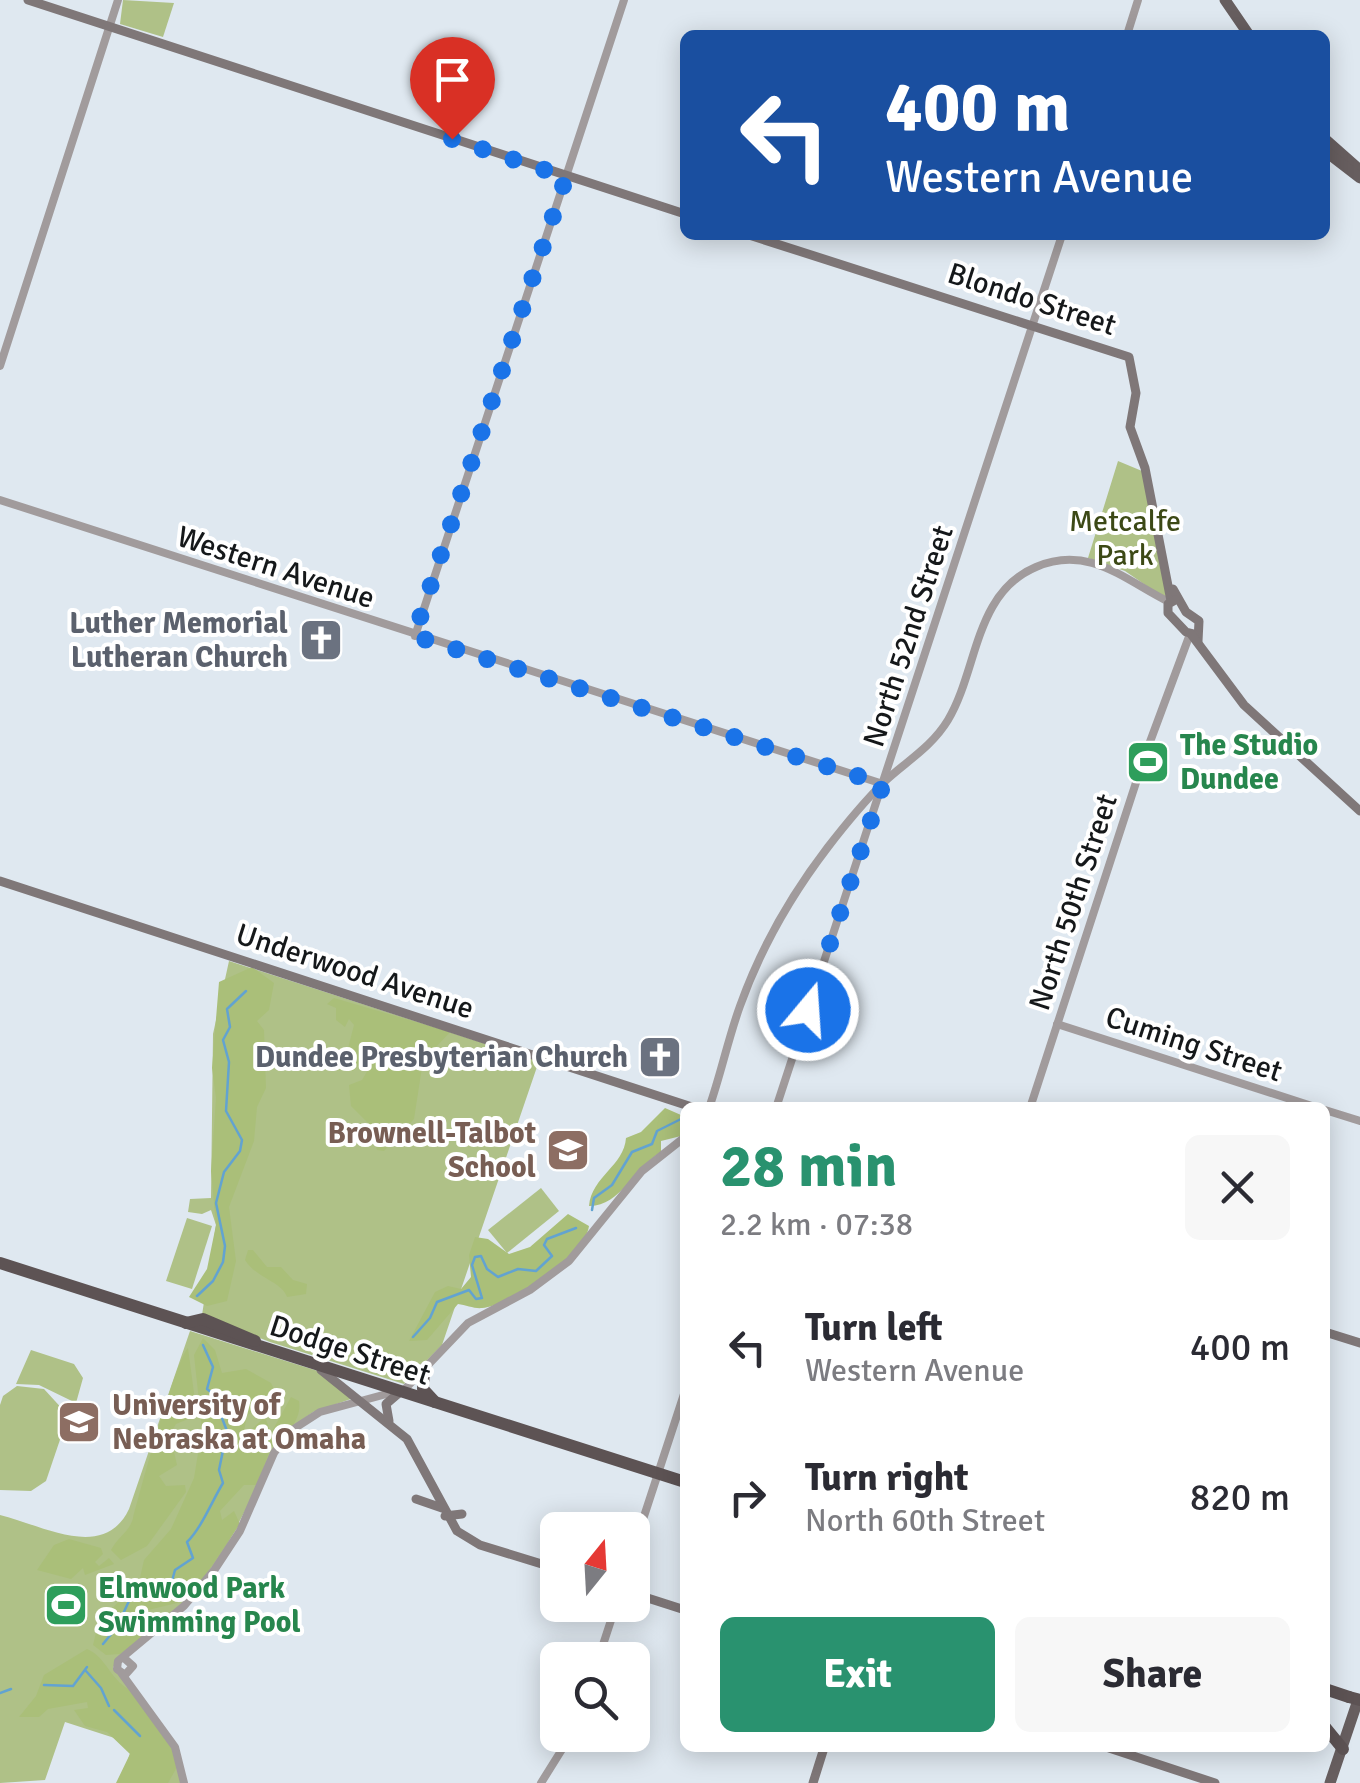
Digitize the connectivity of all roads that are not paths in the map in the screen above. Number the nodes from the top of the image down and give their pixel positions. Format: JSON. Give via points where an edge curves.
{"nodes":[{"id":1,"x":28,"y":0,"type":"edge"},
{"id":2,"x":118,"y":0,"type":"edge"},
{"id":3,"x":624,"y":0,"type":"edge"},
{"id":4,"x":1138,"y":0,"type":"edge"},
{"id":5,"x":1226,"y":0,"type":"edge"},
{"id":6,"x":1234,"y":0,"type":"edge"},
{"id":7,"x":110,"y":27,"type":"junction"},
{"id":8,"x":1129,"y":30,"type":"edge"},
{"id":9,"x":1249,"y":30,"type":"edge"},
{"id":10,"x":1250,"y":30,"type":"edge"},
{"id":11,"x":1330,"y":143,"type":"edge"},
{"id":12,"x":1330,"y":155,"type":"edge"},
{"id":13,"x":1360,"y":170,"type":"edge"},
{"id":14,"x":566,"y":177,"type":"junction"},
{"id":15,"x":1360,"y":178,"type":"edge"},
{"id":16,"x":680,"y":212,"type":"edge"},
{"id":17,"x":765,"y":240,"type":"edge"},
{"id":18,"x":1060,"y":240,"type":"edge"},
{"id":19,"x":1033,"y":325,"type":"junction"},
{"id":20,"x":0,"y":366,"type":"edge"},
{"id":21,"x":0,"y":500,"type":"edge"},
{"id":22,"x":1172,"y":603,"type":"junction"},
{"id":23,"x":1190,"y":632,"type":"junction"},
{"id":24,"x":414,"y":636,"type":"junction"},
{"id":25,"x":883,"y":784,"type":"junction"},
{"id":26,"x":1360,"y":810,"type":"edge"},
{"id":27,"x":0,"y":881,"type":"edge"},
{"id":28,"x":1057,"y":1024,"type":"junction"},
{"id":29,"x":711,"y":1102,"type":"edge"},
{"id":30,"x":778,"y":1102,"type":"edge"},
{"id":31,"x":1032,"y":1102,"type":"edge"},
{"id":32,"x":1300,"y":1102,"type":"edge"},
{"id":33,"x":680,"y":1103,"type":"edge"},
{"id":34,"x":1330,"y":1112,"type":"edge"},
{"id":35,"x":1360,"y":1121,"type":"edge"},
{"id":36,"x":680,"y":1141,"type":"edge"},
{"id":37,"x":0,"y":1263,"type":"edge"},
{"id":38,"x":1330,"y":1334,"type":"edge"},
{"id":39,"x":1360,"y":1343,"type":"edge"},
{"id":40,"x":310,"y":1363,"type":"junction"},
{"id":41,"x":424,"y":1369,"type":"junction"},
{"id":42,"x":346,"y":1375,"type":"junction"},
{"id":43,"x":400,"y":1392,"type":"junction"},
{"id":44,"x":365,"y":1403,"type":"junction"},
{"id":45,"x":437,"y":1404,"type":"junction"},
{"id":46,"x":680,"y":1406,"type":"edge"},
{"id":47,"x":390,"y":1423,"type":"junction"},
{"id":48,"x":658,"y":1474,"type":"junction"},
{"id":49,"x":680,"y":1481,"type":"edge"},
{"id":50,"x":416,"y":1499,"type":"dead end"},
{"id":51,"x":443,"y":1512,"type":"junction"},
{"id":52,"x":645,"y":1512,"type":"edge"},
{"id":53,"x":462,"y":1514,"type":"dead end"},
{"id":54,"x":540,"y":1563,"type":"edge"},
{"id":55,"x":650,"y":1599,"type":"edge"},
{"id":56,"x":680,"y":1608,"type":"edge"},
{"id":57,"x":129,"y":1664,"type":"junction"},
{"id":58,"x":122,"y":1674,"type":"junction"},
{"id":59,"x":1330,"y":1691,"type":"edge"},
{"id":60,"x":141,"y":1698,"type":"junction"},
{"id":61,"x":1355,"y":1701,"type":"edge"},
{"id":62,"x":1330,"y":1731,"type":"edge"},
{"id":63,"x":1348,"y":1732,"type":"junction"},
{"id":64,"x":1330,"y":1735,"type":"edge"},
{"id":65,"x":561,"y":1752,"type":"edge"},
{"id":66,"x":823,"y":1752,"type":"edge"},
{"id":67,"x":1122,"y":1752,"type":"edge"},
{"id":68,"x":1341,"y":1754,"type":"junction"},
{"id":69,"x":1134,"y":1756,"type":"junction"},
{"id":70,"x":184,"y":1783,"type":"edge"},
{"id":71,"x":541,"y":1783,"type":"edge"},
{"id":72,"x":813,"y":1783,"type":"edge"},
{"id":73,"x":1204,"y":1783,"type":"edge"},
{"id":74,"x":1214,"y":1783,"type":"edge"},
{"id":75,"x":1333,"y":1783,"type":"edge"}],
"edges":[{"from":1,"to":7,"type":"main road"},
{"from":2,"to":7,"type":"street"},
{"from":3,"to":14,"type":"street"},
{"from":4,"to":8,"type":"street"},
{"from":5,"to":9,"type":"main road"},
{"from":6,"to":10,"type":"main road"},
{"from":7,"to":14,"type":"main road"},
{"from":7,"to":20,"type":"street"},
{"from":11,"to":13,"type":"main road"},
{"from":12,"to":15,"type":"main road"},
{"from":14,"to":16,"type":"main road"},
{"from":14,"to":24,"type":"street"},
{"from":17,"to":19,"type":"main road","name":"Blondo Street"},
{"from":18,"to":19,"type":"street","name":"North 52nd Street"},
{"from":19,"to":22,"type":"main road","name":"Blondo Street","via":[[1129,356],[1136,393],[1130,427],[1145,468]]},
{"from":19,"to":25,"type":"street","name":"North 52nd Street"},
{"from":21,"to":24,"type":"street","name":"Western Avenue"},
{"from":22,"to":23,"type":"main road"},
{"from":22,"to":23,"type":"main road","via":[[1199,621]]},
{"from":22,"to":25,"type":"street","via":[[1121,572],[1088,562],[1050,562],[1022,574],[987,617],[946,724]]},
{"from":23,"to":26,"type":"main road","via":[[1249,710]]},
{"from":23,"to":28,"type":"street","name":"North 50th Street"},
{"from":24,"to":25,"type":"street","name":"Western Avenue"},
{"from":25,"to":29,"type":"street","via":[[827,848],[766,945]]},
{"from":25,"to":30,"type":"street","name":"North 52nd Street"},
{"from":27,"to":33,"type":"main road","name":"Underwood Avenue"},
{"from":28,"to":31,"type":"street","name":"North 50th Street"},
{"from":28,"to":32,"type":"street","name":"Cuming Street"},
{"from":34,"to":35,"type":"street","name":"Cuming Street"},
{"from":36,"to":41,"type":"street","via":[[642,1171],[569,1261],[478,1316]]},
{"from":37,"to":40,"type":"highway","name":"Dodge Street","via":[[186,1324],[208,1321]]},
{"from":38,"to":39,"type":"main road"},
{"from":40,"to":42,"type":"highway","name":"Dodge Street"},
{"from":40,"to":44,"type":"main road"},
{"from":41,"to":43,"type":"street"},
{"from":41,"to":45,"type":"highway","via":[[422,1388]]},
{"from":42,"to":43,"type":"highway","name":"Dodge Street"},
{"from":42,"to":44,"type":"main road"},
{"from":43,"to":44,"type":"street"},
{"from":43,"to":45,"type":"highway","name":"Dodge Street"},
{"from":43,"to":47,"type":"main road","via":[[385,1408]]},
{"from":44,"to":47,"type":"main road"},
{"from":44,"to":57,"type":"street","via":[[320,1412],[289,1432],[224,1556]]},
{"from":45,"to":48,"type":"highway","name":"Dodge Street"},
{"from":46,"to":48,"type":"street"},
{"from":47,"to":51,"type":"main road","via":[[416,1452]]},
{"from":48,"to":49,"type":"highway","name":"Dodge Street"},
{"from":48,"to":52,"type":"street"},
{"from":50,"to":51,"type":"main road"},
{"from":51,"to":53,"type":"main road"},
{"from":51,"to":54,"type":"main road","via":[[473,1542]]},
{"from":55,"to":56,"type":"main road"},
{"from":57,"to":58,"type":"street"},
{"from":57,"to":58,"type":"street","via":[[116,1666]]},
{"from":57,"to":60,"type":"street"},
{"from":58,"to":60,"type":"street"},
{"from":59,"to":61,"type":"highway"},
{"from":60,"to":70,"type":"street","via":[[175,1747]]},
{"from":61,"to":63,"type":"main road"},
{"from":62,"to":63,"type":"highway"},
{"from":63,"to":68,"type":"main road"},
{"from":64,"to":68,"type":"highway"},
{"from":65,"to":71,"type":"street"},
{"from":66,"to":72,"type":"main road"},
{"from":67,"to":69,"type":"main road"},
{"from":68,"to":75,"type":"main road"},
{"from":69,"to":73,"type":"main road"},
{"from":69,"to":74,"type":"main road"}]}
